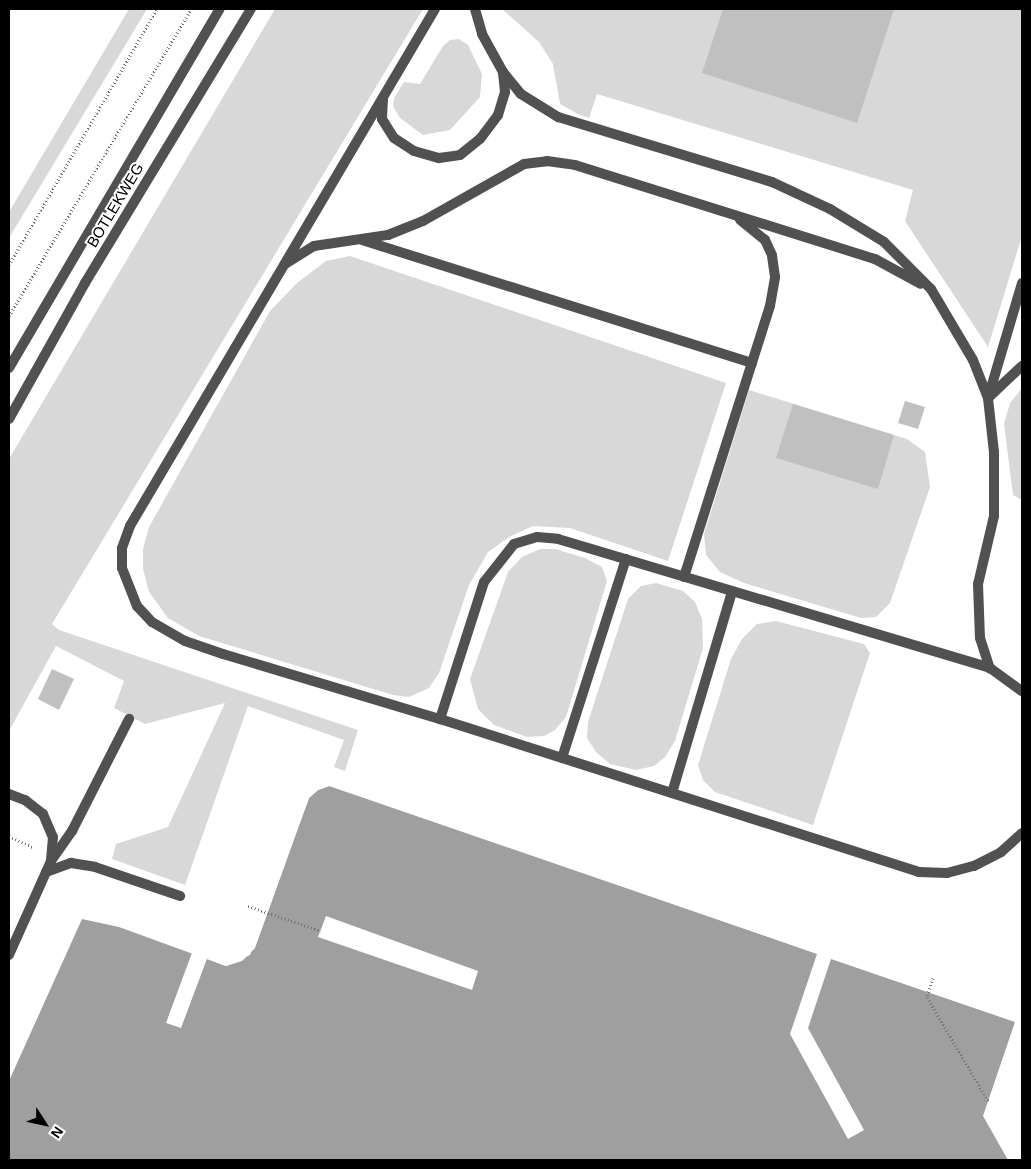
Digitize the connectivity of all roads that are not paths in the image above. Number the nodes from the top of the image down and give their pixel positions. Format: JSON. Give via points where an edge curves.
{"nodes":[{"id":1,"x":220,"y":9,"type":"edge"},
{"id":2,"x":251,"y":9,"type":"edge"},
{"id":3,"x":435,"y":9,"type":"edge"},
{"id":4,"x":475,"y":9,"type":"edge"},
{"id":5,"x":503,"y":72,"type":"junction"},
{"id":6,"x":384,"y":93,"type":"junction"},
{"id":7,"x":725,"y":212,"type":"junction"},
{"id":8,"x":357,"y":239,"type":"junction"},
{"id":9,"x":279,"y":270,"type":"junction"},
{"id":10,"x":1022,"y":283,"type":"edge"},
{"id":11,"x":931,"y":289,"type":"junction"},
{"id":12,"x":752,"y":363,"type":"junction"},
{"id":13,"x":1022,"y":366,"type":"edge"},
{"id":14,"x":9,"y":368,"type":"edge"},
{"id":15,"x":988,"y":398,"type":"junction"},
{"id":16,"x":9,"y":419,"type":"edge"},
{"id":17,"x":626,"y":559,"type":"junction"},
{"id":18,"x":684,"y":577,"type":"junction"},
{"id":19,"x":732,"y":592,"type":"junction"},
{"id":20,"x":990,"y":668,"type":"junction"},
{"id":21,"x":1022,"y":691,"type":"edge"},
{"id":22,"x":129,"y":719,"type":"dead end"},
{"id":23,"x":440,"y":719,"type":"junction"},
{"id":24,"x":562,"y":758,"type":"junction"},
{"id":25,"x":672,"y":793,"type":"junction"},
{"id":26,"x":9,"y":794,"type":"edge"},
{"id":27,"x":1022,"y":833,"type":"edge"},
{"id":28,"x":51,"y":858,"type":"junction"},
{"id":29,"x":46,"y":872,"type":"junction"},
{"id":30,"x":180,"y":896,"type":"dead end"},
{"id":31,"x":9,"y":955,"type":"edge"}],
"edges":[{"from":1,"to":14,"type":"street","name":"BOTLEKWEG"},
{"from":2,"to":16,"type":"street","name":"BOTLEKWEG","via":[[85,283]]},
{"from":3,"to":6,"type":"street"},
{"from":4,"to":5,"type":"street","via":[[482,34]]},
{"from":5,"to":6,"type":"street","via":[[505,92],[498,115],[480,139],[460,155],[439,158],[414,151],[394,138],[382,119]]},
{"from":5,"to":11,"type":"street","via":[[521,94],[558,117],[772,182],[830,209],[884,242]]},
{"from":6,"to":9,"type":"street"},
{"from":7,"to":8,"type":"street","via":[[575,165],[547,161],[524,164],[388,235]]},
{"from":7,"to":11,"type":"street","via":[[875,259]]},
{"from":7,"to":12,"type":"street","via":[[749,225],[765,240],[772,256],[775,277]]},
{"from":8,"to":9,"type":"street","via":[[314,246]]},
{"from":8,"to":12,"type":"street"},
{"from":9,"to":23,"type":"street","via":[[130,526],[122,548],[122,568],[128,590],[152,622],[185,641]]},
{"from":10,"to":15,"type":"street"},
{"from":11,"to":15,"type":"street","via":[[973,360]]},
{"from":12,"to":18,"type":"street"},
{"from":13,"to":15,"type":"street"},
{"from":15,"to":20,"type":"street","via":[[994,452],[994,516],[978,584],[980,638]]},
{"from":17,"to":18,"type":"street"},
{"from":17,"to":23,"type":"street","via":[[558,539],[536,537],[514,544],[484,582]]},
{"from":17,"to":24,"type":"street"},
{"from":18,"to":19,"type":"street"},
{"from":19,"to":20,"type":"street"},
{"from":19,"to":25,"type":"street"},
{"from":20,"to":21,"type":"street"},
{"from":22,"to":28,"type":"street","via":[[76,823]]},
{"from":23,"to":24,"type":"street"},
{"from":24,"to":25,"type":"street"},
{"from":25,"to":27,"type":"street","via":[[919,872],[947,874],[974,866],[1001,852]]},
{"from":26,"to":28,"type":"street","via":[[25,800],[43,814],[53,837]]},
{"from":28,"to":29,"type":"street"},
{"from":29,"to":30,"type":"street","via":[[57,866],[79,864]]},
{"from":29,"to":31,"type":"street"}]}
